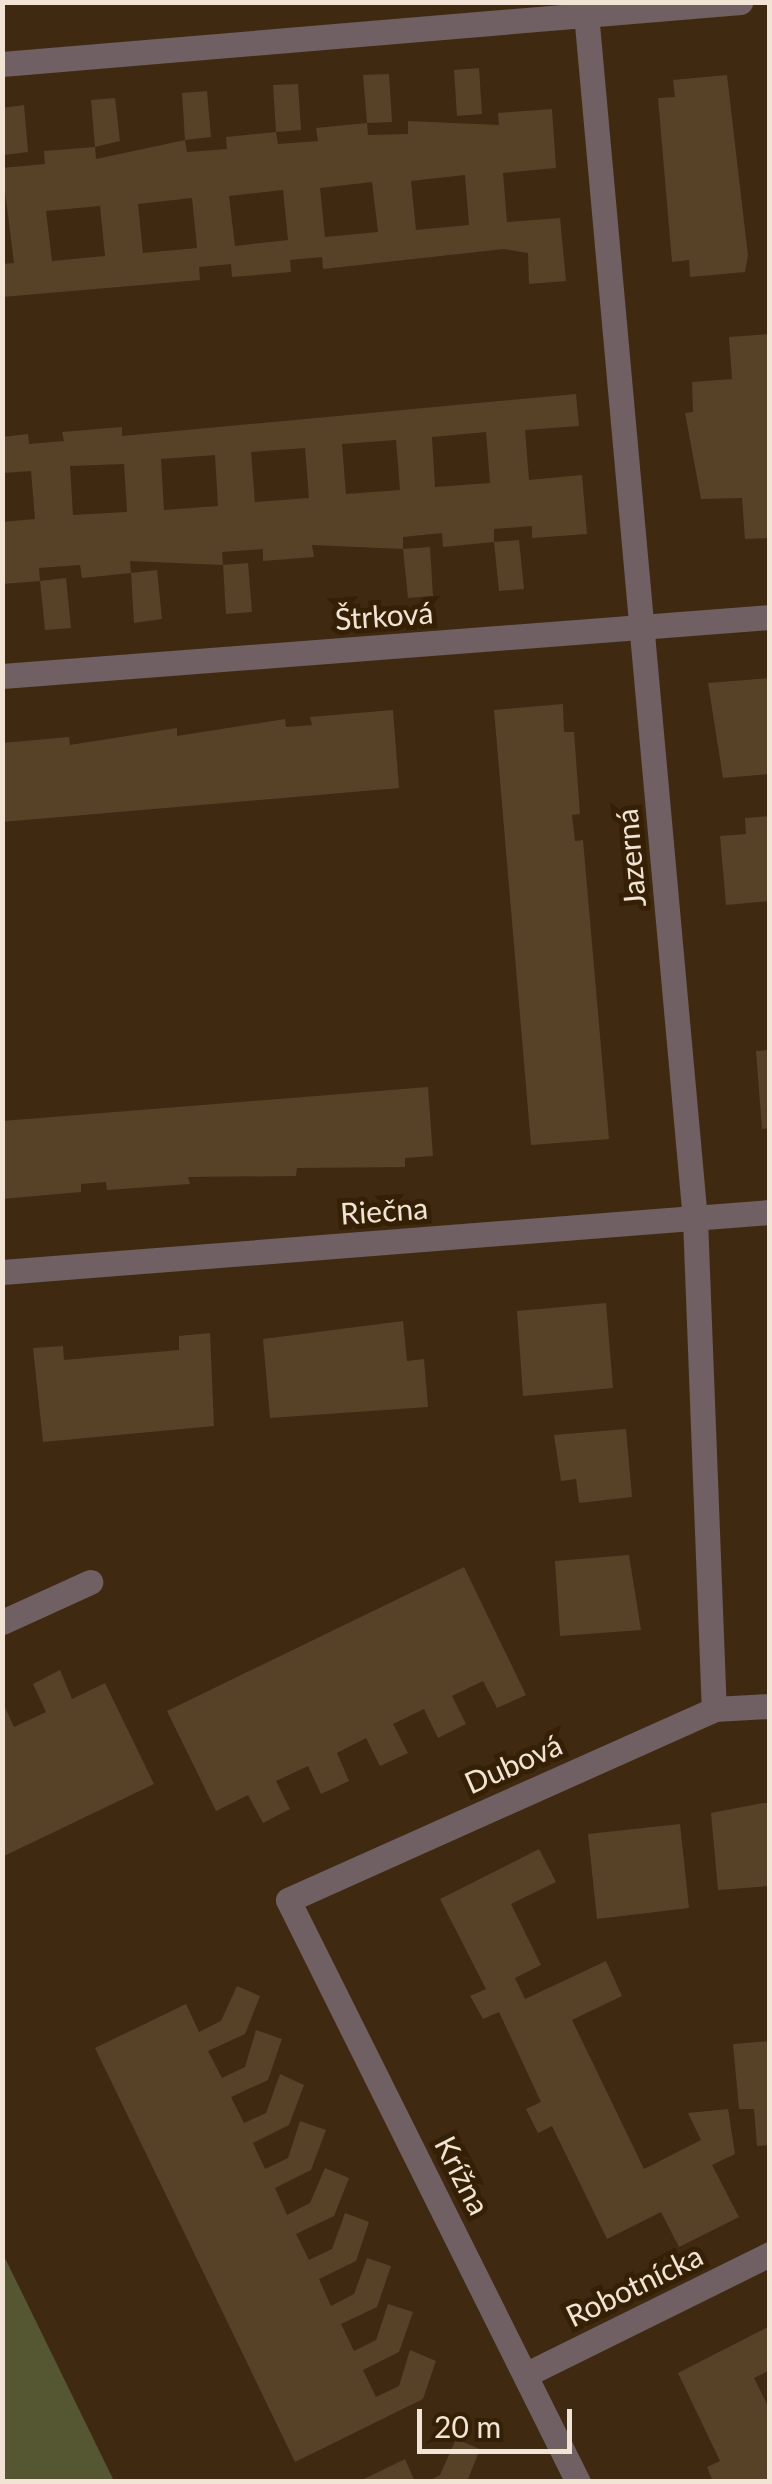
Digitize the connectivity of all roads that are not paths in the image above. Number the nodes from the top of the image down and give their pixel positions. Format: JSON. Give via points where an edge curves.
{"nodes":[{"id":1,"x":740,"y":2,"type":"edge"},
{"id":2,"x":585,"y":9,"type":"edge"},
{"id":3,"x":2,"y":64,"type":"edge"},
{"id":4,"x":770,"y":617,"type":"edge"},
{"id":5,"x":642,"y":628,"type":"junction"},
{"id":6,"x":2,"y":676,"type":"edge"},
{"id":7,"x":770,"y":1212,"type":"edge"},
{"id":8,"x":695,"y":1219,"type":"junction"},
{"id":9,"x":2,"y":1272,"type":"edge"},
{"id":10,"x":90,"y":1582,"type":"dead end"},
{"id":11,"x":2,"y":1622,"type":"edge"},
{"id":12,"x":770,"y":1706,"type":"edge"},
{"id":13,"x":714,"y":1709,"type":"junction"},
{"id":14,"x":288,"y":1900,"type":"joint"},
{"id":15,"x":770,"y":2254,"type":"edge"},
{"id":16,"x":528,"y":2374,"type":"junction"},
{"id":17,"x":578,"y":2482,"type":"edge"}],
"edges":[{"from":1,"to":2,"type":"street"},
{"from":2,"to":3,"type":"street"},
{"from":2,"to":5,"type":"street","name":"Jazerná"},
{"from":4,"to":5,"type":"street","name":"Štrková"},
{"from":5,"to":6,"type":"street","name":"Štrková"},
{"from":5,"to":8,"type":"street","name":"Jazerná"},
{"from":7,"to":8,"type":"street","name":"Riečna"},
{"from":8,"to":9,"type":"street","name":"Riečna"},
{"from":8,"to":13,"type":"street","name":"Jazerná"},
{"from":10,"to":11,"type":"street"},
{"from":12,"to":13,"type":"street","name":"Dubová"},
{"from":13,"to":14,"type":"street","name":"Dubová"},
{"from":14,"to":16,"type":"street","name":"Krížna"},
{"from":15,"to":16,"type":"street","name":"Robotnícka"},
{"from":16,"to":17,"type":"street","name":"Krížna"}]}
